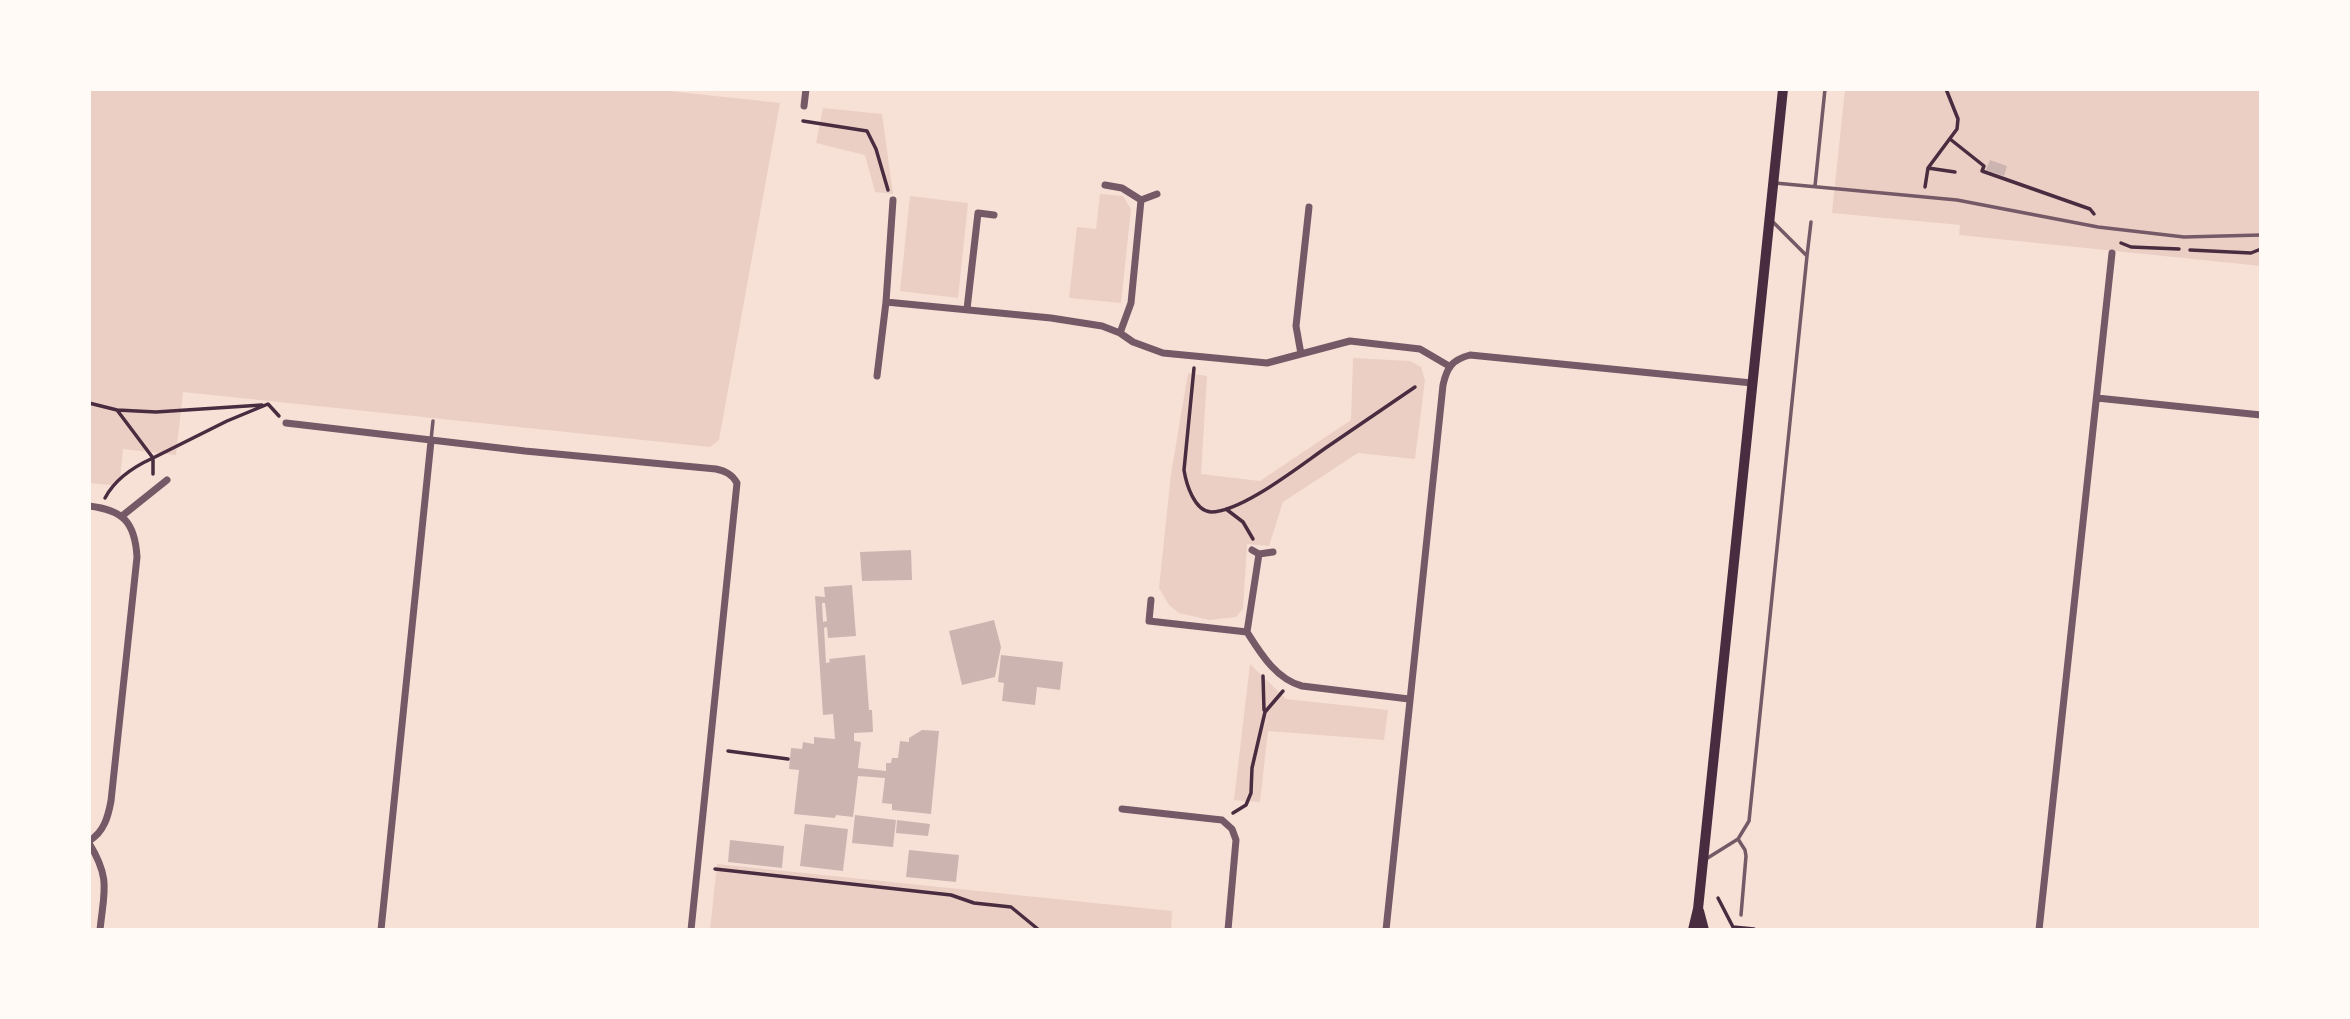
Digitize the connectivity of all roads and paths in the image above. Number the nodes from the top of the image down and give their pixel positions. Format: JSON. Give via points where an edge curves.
{"nodes":[{"id":1,"x":806,"y":89,"type":"edge"},
{"id":2,"x":1783,"y":89,"type":"edge"},
{"id":3,"x":1825,"y":89,"type":"edge"},
{"id":4,"x":1945,"y":89,"type":"edge"},
{"id":5,"x":804,"y":106,"type":"dead end"},
{"id":6,"x":803,"y":121,"type":"dead end"},
{"id":7,"x":1950,"y":139,"type":"junction"},
{"id":8,"x":1928,"y":168,"type":"junction"},
{"id":9,"x":1955,"y":172,"type":"dead end"},
{"id":10,"x":1773,"y":182,"type":"junction"},
{"id":11,"x":1105,"y":185,"type":"dead end"},
{"id":12,"x":1815,"y":186,"type":"junction"},
{"id":13,"x":1157,"y":194,"type":"dead end"},
{"id":14,"x":1924,"y":197,"type":"junction"},
{"id":15,"x":893,"y":200,"type":"joint"},
{"id":16,"x":1142,"y":201,"type":"junction"},
{"id":17,"x":1309,"y":208,"type":"dead end"},
{"id":18,"x":994,"y":215,"type":"dead end"},
{"id":19,"x":1769,"y":218,"type":"junction"},
{"id":20,"x":1811,"y":222,"type":"dead end"},
{"id":21,"x":2100,"y":227,"type":"junction"},
{"id":22,"x":2261,"y":235,"type":"edge"},
{"id":23,"x":2112,"y":253,"type":"dead end"},
{"id":24,"x":1807,"y":256,"type":"junction"},
{"id":25,"x":886,"y":302,"type":"junction"},
{"id":26,"x":967,"y":309,"type":"junction"},
{"id":27,"x":1121,"y":333,"type":"junction"},
{"id":28,"x":1301,"y":354,"type":"junction"},
{"id":29,"x":1195,"y":356,"type":"junction"},
{"id":30,"x":1449,"y":366,"type":"junction"},
{"id":31,"x":877,"y":376,"type":"dead end"},
{"id":32,"x":1752,"y":383,"type":"junction"},
{"id":33,"x":1415,"y":387,"type":"dead end"},
{"id":34,"x":2097,"y":398,"type":"junction"},
{"id":35,"x":89,"y":403,"type":"edge"},
{"id":36,"x":268,"y":404,"type":"junction"},
{"id":37,"x":117,"y":410,"type":"junction"},
{"id":38,"x":2261,"y":415,"type":"edge"},
{"id":39,"x":433,"y":421,"type":"dead end"},
{"id":40,"x":286,"y":423,"type":"joint"},
{"id":41,"x":431,"y":441,"type":"junction"},
{"id":42,"x":153,"y":458,"type":"junction"},
{"id":43,"x":167,"y":480,"type":"dead end"},
{"id":44,"x":105,"y":499,"type":"dead end"},
{"id":45,"x":89,"y":506,"type":"edge"},
{"id":46,"x":1226,"y":508,"type":"junction"},
{"id":47,"x":122,"y":516,"type":"junction"},
{"id":48,"x":1256,"y":552,"type":"junction"},
{"id":49,"x":1273,"y":552,"type":"dead end"},
{"id":50,"x":1151,"y":600,"type":"dead end"},
{"id":51,"x":1247,"y":632,"type":"junction"},
{"id":52,"x":1262,"y":655,"type":"junction"},
{"id":53,"x":1290,"y":682,"type":"junction"},
{"id":54,"x":1409,"y":699,"type":"junction"},
{"id":55,"x":1265,"y":712,"type":"junction"},
{"id":56,"x":728,"y":751,"type":"dead end"},
{"id":57,"x":788,"y":759,"type":"dead end"},
{"id":58,"x":1122,"y":808,"type":"dead end"},
{"id":59,"x":1222,"y":820,"type":"junction"},
{"id":60,"x":1738,"y":839,"type":"junction"},
{"id":61,"x":89,"y":842,"type":"edge"},
{"id":62,"x":1702,"y":862,"type":"junction"},
{"id":63,"x":715,"y":869,"type":"dead end"},
{"id":64,"x":1698,"y":909,"type":"junction"},
{"id":65,"x":1741,"y":915,"type":"dead end"},
{"id":66,"x":100,"y":930,"type":"edge"},
{"id":67,"x":380,"y":930,"type":"edge"},
{"id":68,"x":691,"y":930,"type":"edge"},
{"id":69,"x":1039,"y":930,"type":"edge"},
{"id":70,"x":1228,"y":930,"type":"edge"},
{"id":71,"x":1386,"y":930,"type":"edge"},
{"id":72,"x":1693,"y":930,"type":"edge"},
{"id":73,"x":1704,"y":930,"type":"edge"},
{"id":74,"x":2039,"y":930,"type":"edge"}],
"edges":[{"from":1,"to":5,"type":"street"},
{"from":2,"to":10,"type":"main road"},
{"from":3,"to":12,"type":"lane"},
{"from":4,"to":7,"type":"path","via":[[1958,120]]},
{"from":6,"to":15,"type":"path","via":[[867,131]]},
{"from":7,"to":8,"type":"path"},
{"from":7,"to":21,"type":"path","via":[[1984,166],[1982,172],[2090,209]]},
{"from":8,"to":9,"type":"path"},
{"from":8,"to":14,"type":"path"},
{"from":10,"to":12,"type":"lane"},
{"from":10,"to":19,"type":"main road"},
{"from":11,"to":16,"type":"street","via":[[1122,188]]},
{"from":12,"to":14,"type":"lane"},
{"from":13,"to":16,"type":"street"},
{"from":14,"to":21,"type":"lane"},
{"from":15,"to":25,"type":"street"},
{"from":16,"to":27,"type":"street","via":[[1131,303]]},
{"from":17,"to":28,"type":"street","via":[[1296,326]]},
{"from":18,"to":26,"type":"street","via":[[978,213]]},
{"from":19,"to":24,"type":"lane"},
{"from":19,"to":32,"type":"main road"},
{"from":20,"to":24,"type":"lane"},
{"from":21,"to":22,"type":"lane","via":[[2184,237]]},
{"from":23,"to":34,"type":"street"},
{"from":24,"to":60,"type":"lane","via":[[1749,821]]},
{"from":25,"to":26,"type":"street"},
{"from":25,"to":31,"type":"street"},
{"from":26,"to":27,"type":"street","via":[[1102,326]]},
{"from":27,"to":29,"type":"street","via":[[1149,349]]},
{"from":28,"to":29,"type":"street","via":[[1267,363]]},
{"from":28,"to":30,"type":"street","via":[[1350,341],[1420,349]]},
{"from":29,"to":46,"type":"path","via":[[1186,484],[1202,509]]},
{"from":30,"to":32,"type":"street","via":[[1470,355]]},
{"from":30,"to":54,"type":"street"},
{"from":32,"to":62,"type":"main road"},
{"from":33,"to":46,"type":"path","via":[[1259,495]]},
{"from":34,"to":38,"type":"street"},
{"from":34,"to":74,"type":"street"},
{"from":35,"to":37,"type":"path"},
{"from":36,"to":37,"type":"path"},
{"from":36,"to":40,"type":"path"},
{"from":36,"to":42,"type":"path"},
{"from":37,"to":42,"type":"path"},
{"from":39,"to":41,"type":"lane"},
{"from":40,"to":41,"type":"street"},
{"from":41,"to":67,"type":"street"},
{"from":41,"to":68,"type":"street","via":[[716,469],[737,483]]},
{"from":42,"to":44,"type":"path","via":[[135,466],[111,487]]},
{"from":43,"to":47,"type":"street"},
{"from":45,"to":47,"type":"street"},
{"from":46,"to":48,"type":"path","via":[[1249,530]]},
{"from":47,"to":61,"type":"street","via":[[135,536],[137,557],[111,801],[103,828]]},
{"from":48,"to":49,"type":"street"},
{"from":48,"to":51,"type":"street"},
{"from":50,"to":51,"type":"street","via":[[1149,621]]},
{"from":51,"to":52,"type":"street"},
{"from":52,"to":53,"type":"street"},
{"from":52,"to":55,"type":"path"},
{"from":53,"to":54,"type":"street"},
{"from":53,"to":55,"type":"path"},
{"from":54,"to":71,"type":"street"},
{"from":55,"to":59,"type":"path","via":[[1251,793],[1246,805]]},
{"from":56,"to":57,"type":"path"},
{"from":58,"to":59,"type":"street"},
{"from":59,"to":70,"type":"street","via":[[1236,840]]},
{"from":60,"to":62,"type":"lane"},
{"from":60,"to":65,"type":"lane","via":[[1746,856]]},
{"from":61,"to":66,"type":"street","via":[[105,878]]},
{"from":62,"to":64,"type":"main road"},
{"from":63,"to":69,"type":"path","via":[[951,895],[1011,907]]},
{"from":64,"to":72,"type":"main road"},
{"from":64,"to":73,"type":"main road"}]}
